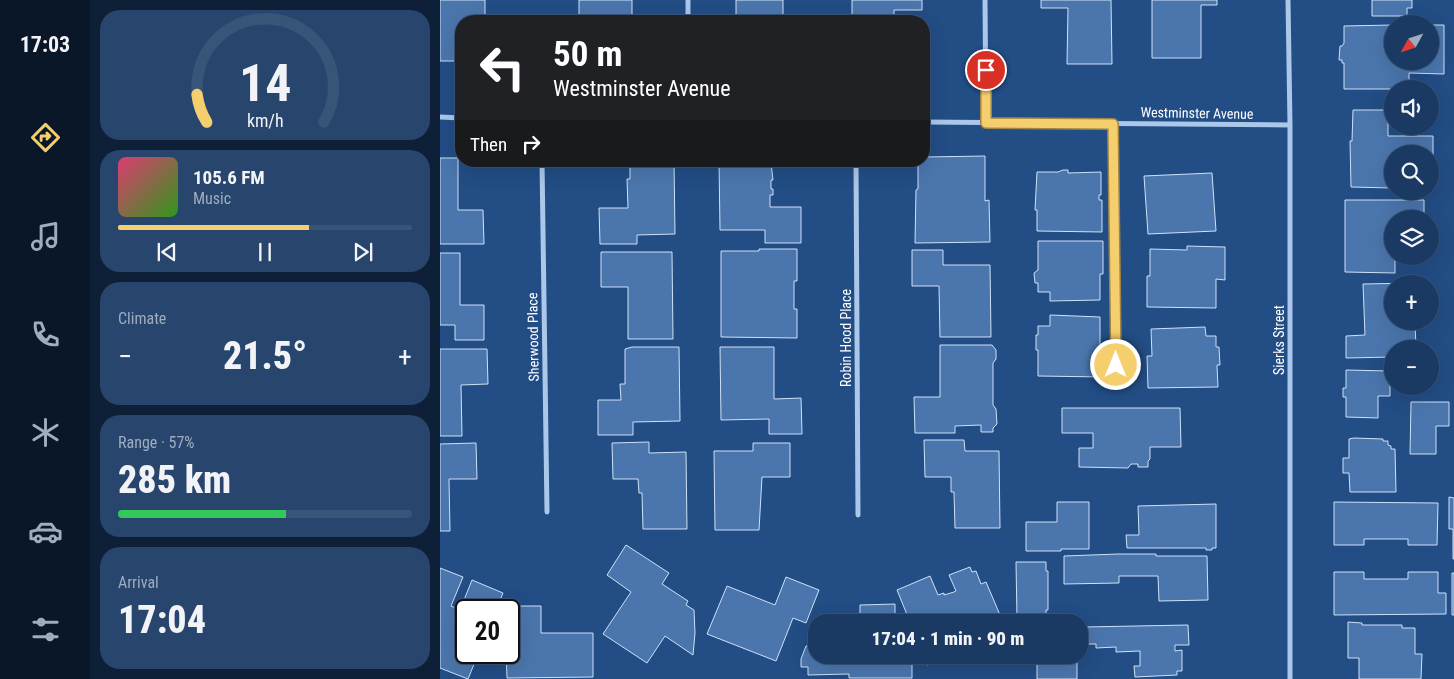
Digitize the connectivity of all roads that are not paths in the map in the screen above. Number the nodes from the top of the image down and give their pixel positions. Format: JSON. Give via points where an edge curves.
{"nodes":[{"id":1,"x":688,"y":0,"type":"edge"},
{"id":2,"x":985,"y":0,"type":"edge"},
{"id":3,"x":1288,"y":0,"type":"edge"},
{"id":4,"x":688,"y":15,"type":"edge"},
{"id":5,"x":440,"y":118,"type":"edge"},
{"id":6,"x":455,"y":118,"type":"edge"},
{"id":7,"x":930,"y":122,"type":"edge"},
{"id":8,"x":986,"y":123,"type":"junction"},
{"id":9,"x":1113,"y":124,"type":"junction"},
{"id":10,"x":1290,"y":125,"type":"junction"},
{"id":11,"x":542,"y":167,"type":"edge"},
{"id":12,"x":856,"y":167,"type":"edge"},
{"id":13,"x":1116,"y":365,"type":"dead end"},
{"id":14,"x":547,"y":512,"type":"dead end"},
{"id":15,"x":858,"y":516,"type":"dead end"},
{"id":16,"x":1290,"y":679,"type":"edge"}],
"edges":[{"from":1,"to":4,"type":"street"},
{"from":2,"to":8,"type":"street"},
{"from":3,"to":10,"type":"street","name":"Sierks Street"},
{"from":5,"to":6,"type":"street"},
{"from":7,"to":8,"type":"street","name":"Westminster Avenue"},
{"from":8,"to":9,"type":"street","name":"Westminster Avenue"},
{"from":9,"to":10,"type":"street","name":"Westminster Avenue"},
{"from":9,"to":13,"type":"lane"},
{"from":10,"to":16,"type":"street","name":"Sierks Street"},
{"from":11,"to":14,"type":"street","name":"Sherwood Place"},
{"from":12,"to":15,"type":"street","name":"Robin Hood Place"}]}
